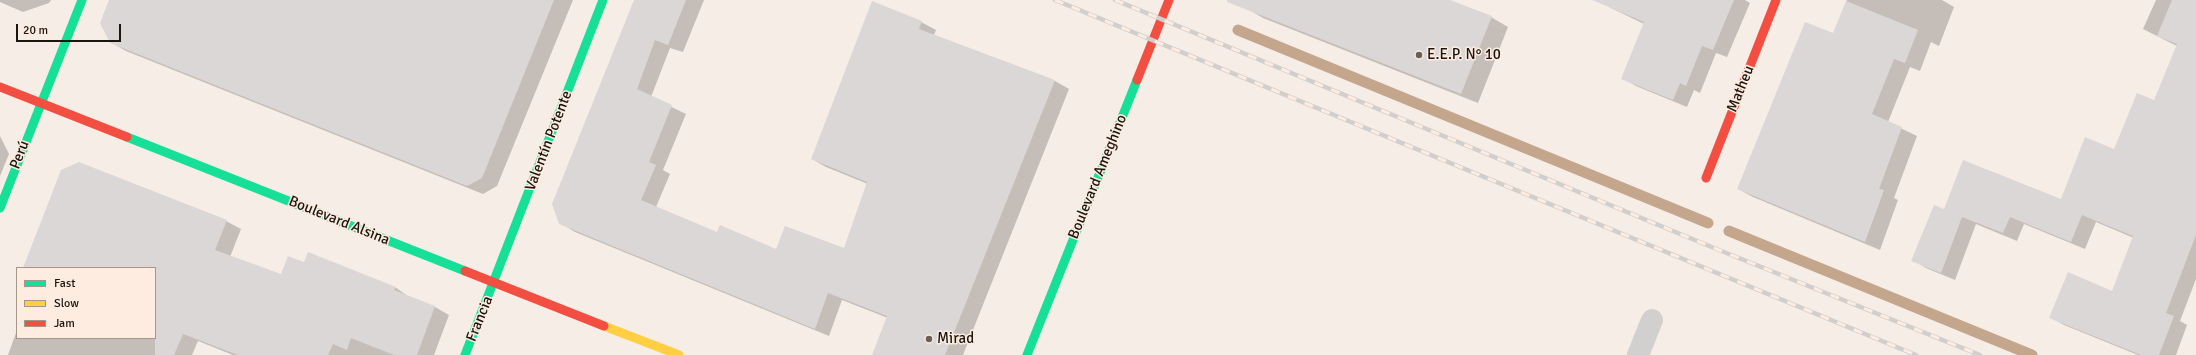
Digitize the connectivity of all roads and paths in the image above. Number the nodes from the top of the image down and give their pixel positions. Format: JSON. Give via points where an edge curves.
{"nodes":[{"id":1,"x":82,"y":0,"type":"edge"},
{"id":2,"x":603,"y":0,"type":"edge"},
{"id":3,"x":1169,"y":0,"type":"edge"},
{"id":4,"x":1776,"y":0,"type":"edge"},
{"id":5,"x":0,"y":87,"type":"edge"},
{"id":6,"x":40,"y":103,"type":"junction"},
{"id":7,"x":1706,"y":178,"type":"dead end"},
{"id":8,"x":0,"y":208,"type":"edge"},
{"id":9,"x":494,"y":282,"type":"junction"},
{"id":10,"x":1652,"y":320,"type":"dead end"},
{"id":11,"x":465,"y":355,"type":"edge"},
{"id":12,"x":679,"y":355,"type":"edge"},
{"id":13,"x":1027,"y":355,"type":"edge"},
{"id":14,"x":1638,"y":355,"type":"edge"}],
"edges":[{"from":1,"to":6,"type":"main road","name":"Perú"},
{"from":2,"to":9,"type":"main road","name":"Valentín Potente"},
{"from":3,"to":13,"type":"main road","name":"Boulevard Ameghino"},
{"from":4,"to":7,"type":"main road","name":"Matheu"},
{"from":5,"to":6,"type":"main road","name":"Boulevard Alsina"},
{"from":6,"to":8,"type":"main road","name":"Perú"},
{"from":6,"to":9,"type":"main road","name":"Boulevard Alsina"},
{"from":9,"to":11,"type":"main road","name":"Francia"},
{"from":9,"to":12,"type":"main road","name":"Boulevard Alsina"},
{"from":10,"to":14,"type":"street"}]}
